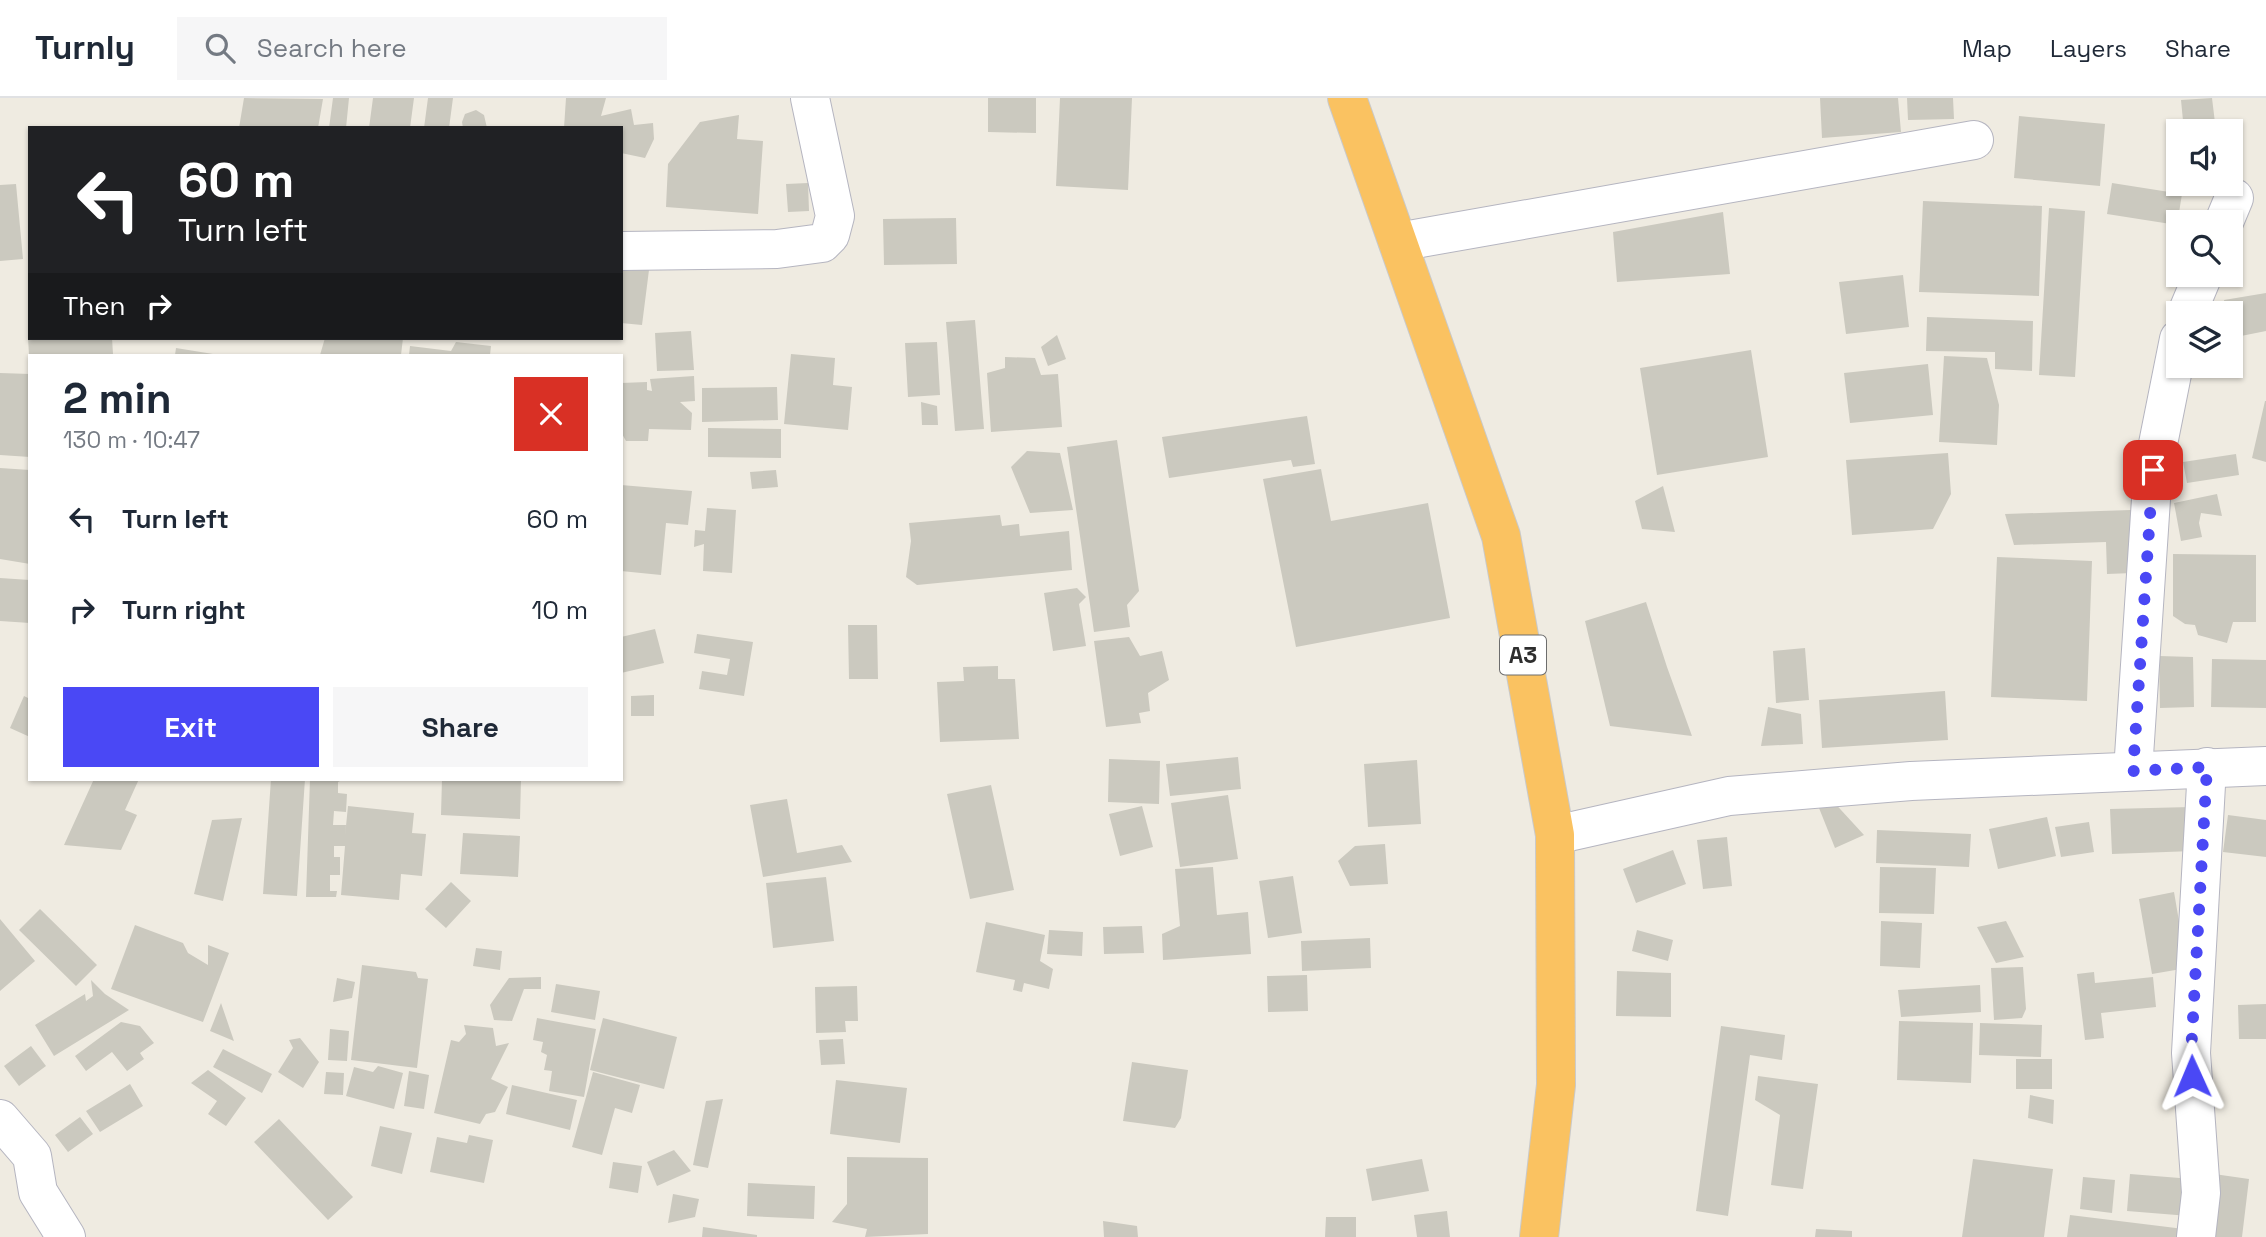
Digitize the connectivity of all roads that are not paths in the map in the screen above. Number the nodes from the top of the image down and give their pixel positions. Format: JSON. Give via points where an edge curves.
{"nodes":[{"id":1,"x":810,"y":98,"type":"edge"},
{"id":2,"x":1347,"y":98,"type":"edge"},
{"id":3,"x":1974,"y":140,"type":"dead end"},
{"id":4,"x":1398,"y":242,"type":"junction"},
{"id":5,"x":623,"y":251,"type":"edge"},
{"id":6,"x":2171,"y":378,"type":"edge"},
{"id":7,"x":2266,"y":766,"type":"edge"},
{"id":8,"x":2207,"y":767,"type":"junction"},
{"id":9,"x":2133,"y":771,"type":"junction"},
{"id":10,"x":1555,"y":835,"type":"junction"},
{"id":11,"x":0,"y":1119,"type":"edge"},
{"id":12,"x":66,"y":1237,"type":"edge"},
{"id":13,"x":1539,"y":1237,"type":"edge"},
{"id":14,"x":2196,"y":1237,"type":"edge"}],
"edges":[{"from":1,"to":5,"type":"street","via":[[835,216],[830,235],[822,243],[777,249]]},
{"from":2,"to":4,"type":"highway","number":"A3"},
{"from":3,"to":4,"type":"street"},
{"from":4,"to":10,"type":"highway","number":"A3","via":[[1501,536]]},
{"from":6,"to":9,"type":"street","via":[[2153,470]]},
{"from":7,"to":8,"type":"street"},
{"from":8,"to":9,"type":"street"},
{"from":8,"to":14,"type":"street","via":[[2191,1054],[2201,1193]]},
{"from":9,"to":10,"type":"street","via":[[1911,781],[1729,796]]},
{"from":10,"to":13,"type":"highway","number":"A3","via":[[1556,1085]]},
{"from":11,"to":12,"type":"street","via":[[32,1156],[38,1192]]}]}
